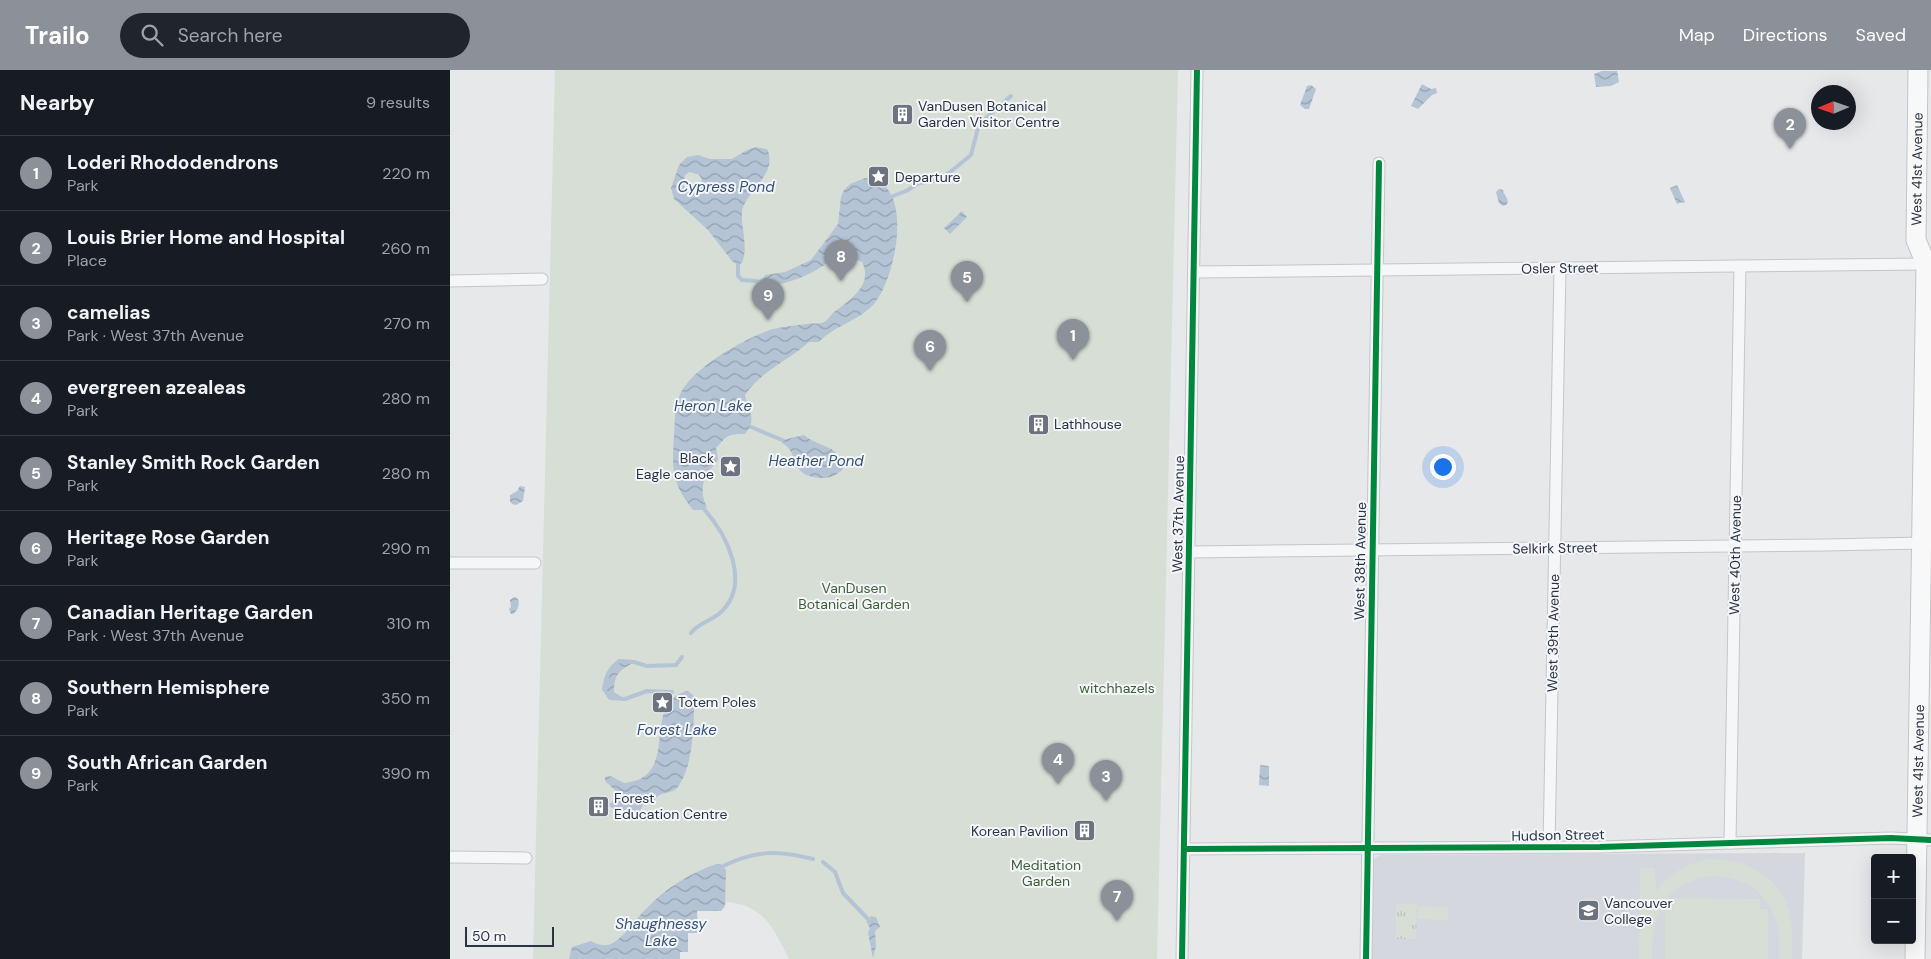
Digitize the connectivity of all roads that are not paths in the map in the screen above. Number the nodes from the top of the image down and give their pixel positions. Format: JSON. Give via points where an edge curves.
{"nodes":[{"id":1,"x":1197,"y":70,"type":"edge"},
{"id":2,"x":1918,"y":70,"type":"edge"},
{"id":3,"x":1379,"y":163,"type":"dead end"},
{"id":4,"x":1929,"y":259,"type":"edge"},
{"id":5,"x":1740,"y":266,"type":"junction"},
{"id":6,"x":1560,"y":268,"type":"junction"},
{"id":7,"x":1377,"y":270,"type":"junction"},
{"id":8,"x":1194,"y":272,"type":"junction"},
{"id":9,"x":542,"y":279,"type":"dead end"},
{"id":10,"x":450,"y":281,"type":"edge"},
{"id":11,"x":1926,"y":453,"type":"edge"},
{"id":12,"x":1921,"y":543,"type":"junction"},
{"id":13,"x":1735,"y":546,"type":"junction"},
{"id":14,"x":1555,"y":548,"type":"junction"},
{"id":15,"x":1373,"y":550,"type":"junction"},
{"id":16,"x":1190,"y":552,"type":"junction"},
{"id":17,"x":450,"y":563,"type":"edge"},
{"id":18,"x":534,"y":563,"type":"dead end"},
{"id":19,"x":1925,"y":647,"type":"edge"},
{"id":20,"x":1924,"y":840,"type":"edge"},
{"id":21,"x":1730,"y":843,"type":"junction"},
{"id":22,"x":1549,"y":847,"type":"junction"},
{"id":23,"x":1368,"y":848,"type":"junction"},
{"id":24,"x":1185,"y":849,"type":"junction"},
{"id":25,"x":450,"y":857,"type":"edge"},
{"id":26,"x":526,"y":858,"type":"dead end"},
{"id":27,"x":1182,"y":959,"type":"edge"},
{"id":28,"x":1366,"y":959,"type":"edge"},
{"id":29,"x":1915,"y":959,"type":"edge"}],
"edges":[{"from":1,"to":8,"type":"street","name":"West 37th Avenue"},
{"from":2,"to":4,"type":"main road","name":"West 41st Avenue","via":[[1916,240]]},
{"from":3,"to":7,"type":"street","name":"West 38th Avenue"},
{"from":4,"to":5,"type":"street","name":"Osler Street"},
{"from":4,"to":11,"type":"main road","name":"West 41st Avenue"},
{"from":5,"to":6,"type":"street","name":"Osler Street"},
{"from":5,"to":13,"type":"street","name":"West 40th Avenue"},
{"from":6,"to":7,"type":"street","name":"Osler Street"},
{"from":6,"to":14,"type":"street","name":"West 39th Avenue"},
{"from":7,"to":8,"type":"street","name":"Osler Street"},
{"from":7,"to":15,"type":"street","name":"West 38th Avenue"},
{"from":8,"to":16,"type":"street","name":"West 37th Avenue"},
{"from":9,"to":10,"type":"street"},
{"from":11,"to":12,"type":"main road","name":"West 41st Avenue"},
{"from":12,"to":13,"type":"street","name":"Selkirk Street"},
{"from":12,"to":19,"type":"main road","name":"West 41st Avenue"},
{"from":13,"to":14,"type":"street","name":"Selkirk Street"},
{"from":13,"to":21,"type":"street","name":"West 40th Avenue"},
{"from":14,"to":15,"type":"street","name":"Selkirk Street"},
{"from":14,"to":22,"type":"street","name":"West 39th Avenue"},
{"from":15,"to":16,"type":"street","name":"Selkirk Street"},
{"from":15,"to":23,"type":"street","name":"West 38th Avenue"},
{"from":16,"to":24,"type":"street","name":"West 37th Avenue"},
{"from":17,"to":18,"type":"street"},
{"from":19,"to":20,"type":"main road","name":"West 41st Avenue"},
{"from":20,"to":21,"type":"street","name":"Hudson Street","via":[[1891,838]]},
{"from":20,"to":29,"type":"main road","name":"West 41st Avenue"},
{"from":21,"to":22,"type":"street","name":"Hudson Street"},
{"from":22,"to":23,"type":"street","name":"Hudson Street"},
{"from":23,"to":24,"type":"street","name":"Hudson Street"},
{"from":23,"to":28,"type":"street","name":"West 38th Avenue"},
{"from":24,"to":27,"type":"street","name":"West 37th Avenue"},
{"from":25,"to":26,"type":"street"}]}
